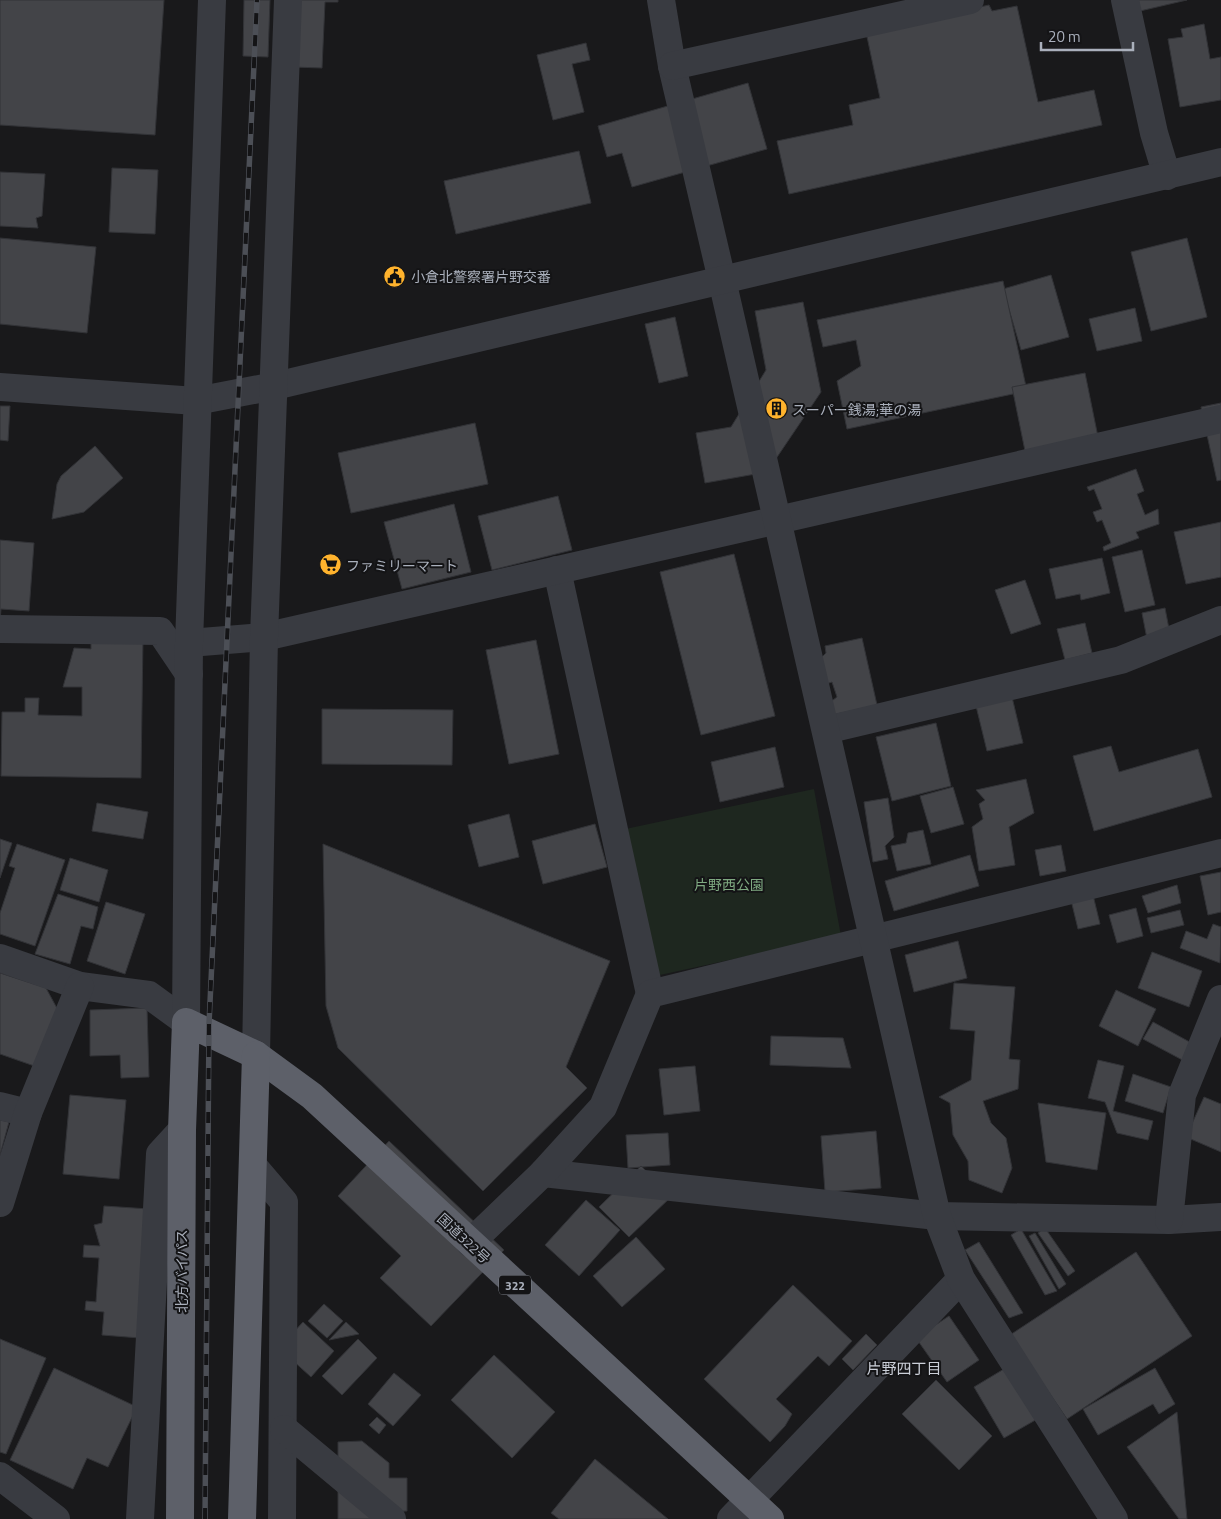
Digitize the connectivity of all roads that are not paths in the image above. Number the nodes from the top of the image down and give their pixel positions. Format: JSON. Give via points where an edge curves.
{"nodes":[{"id":1,"x":212,"y":0,"type":"edge"},
{"id":2,"x":288,"y":0,"type":"edge"},
{"id":3,"x":661,"y":0,"type":"edge"},
{"id":4,"x":970,"y":0,"type":"edge"},
{"id":5,"x":1126,"y":0,"type":"edge"},
{"id":6,"x":672,"y":66,"type":"junction"},
{"id":7,"x":1221,"y":162,"type":"edge"},
{"id":8,"x":1167,"y":176,"type":"junction"},
{"id":9,"x":722,"y":280,"type":"junction"},
{"id":10,"x":275,"y":386,"type":"junction"},
{"id":11,"x":0,"y":387,"type":"edge"},
{"id":12,"x":196,"y":401,"type":"junction"},
{"id":13,"x":1221,"y":419,"type":"edge"},
{"id":14,"x":777,"y":519,"type":"junction"},
{"id":15,"x":556,"y":570,"type":"junction"},
{"id":16,"x":1221,"y":620,"type":"edge"},
{"id":17,"x":0,"y":629,"type":"edge"},
{"id":18,"x":264,"y":637,"type":"junction"},
{"id":19,"x":189,"y":643,"type":"junction"},
{"id":20,"x":189,"y":674,"type":"junction"},
{"id":21,"x":826,"y":730,"type":"junction"},
{"id":22,"x":1221,"y":853,"type":"edge"},
{"id":23,"x":874,"y":937,"type":"junction"},
{"id":24,"x":0,"y":958,"type":"edge"},
{"id":25,"x":80,"y":986,"type":"junction"},
{"id":26,"x":650,"y":994,"type":"junction"},
{"id":27,"x":1221,"y":999,"type":"edge"},
{"id":28,"x":186,"y":1022,"type":"junction"},
{"id":29,"x":256,"y":1055,"type":"junction"},
{"id":30,"x":0,"y":1106,"type":"edge"},
{"id":31,"x":28,"y":1113,"type":"junction"},
{"id":32,"x":182,"y":1130,"type":"junction"},
{"id":33,"x":255,"y":1168,"type":"junction"},
{"id":34,"x":543,"y":1173,"type":"junction"},
{"id":35,"x":0,"y":1203,"type":"edge"},
{"id":36,"x":937,"y":1216,"type":"junction"},
{"id":37,"x":1221,"y":1217,"type":"edge"},
{"id":38,"x":1169,"y":1220,"type":"junction"},
{"id":39,"x":470,"y":1243,"type":"junction"},
{"id":40,"x":961,"y":1279,"type":"junction"},
{"id":41,"x":284,"y":1429,"type":"junction"},
{"id":42,"x":0,"y":1476,"type":"edge"},
{"id":43,"x":750,"y":1499,"type":"junction"},
{"id":44,"x":56,"y":1519,"type":"edge"},
{"id":45,"x":140,"y":1519,"type":"edge"},
{"id":46,"x":180,"y":1519,"type":"edge"},
{"id":47,"x":242,"y":1519,"type":"edge"},
{"id":48,"x":282,"y":1519,"type":"edge"},
{"id":49,"x":392,"y":1519,"type":"edge"},
{"id":50,"x":732,"y":1519,"type":"edge"},
{"id":51,"x":770,"y":1519,"type":"edge"},
{"id":52,"x":1114,"y":1519,"type":"edge"}],
"edges":[{"from":1,"to":12,"type":"street"},
{"from":2,"to":10,"type":"street"},
{"from":3,"to":6,"type":"street"},
{"from":4,"to":6,"type":"street"},
{"from":5,"to":8,"type":"street","via":[[1154,133]]},
{"from":6,"to":9,"type":"street"},
{"from":7,"to":8,"type":"street"},
{"from":8,"to":9,"type":"street"},
{"from":9,"to":10,"type":"street"},
{"from":9,"to":14,"type":"street"},
{"from":10,"to":12,"type":"street"},
{"from":10,"to":18,"type":"street"},
{"from":11,"to":12,"type":"street"},
{"from":12,"to":19,"type":"street"},
{"from":13,"to":14,"type":"street"},
{"from":14,"to":15,"type":"street"},
{"from":14,"to":21,"type":"street","via":[[820,716]]},
{"from":15,"to":18,"type":"street"},
{"from":15,"to":26,"type":"street"},
{"from":16,"to":21,"type":"street","via":[[1121,660]]},
{"from":17,"to":20,"type":"street","via":[[160,631]]},
{"from":18,"to":19,"type":"street"},
{"from":18,"to":29,"type":"street"},
{"from":19,"to":20,"type":"street"},
{"from":20,"to":28,"type":"street"},
{"from":21,"to":23,"type":"street"},
{"from":22,"to":23,"type":"street"},
{"from":23,"to":26,"type":"street"},
{"from":23,"to":36,"type":"street"},
{"from":24,"to":25,"type":"street"},
{"from":25,"to":28,"type":"street","via":[[149,995]]},
{"from":25,"to":31,"type":"street"},
{"from":26,"to":34,"type":"street","via":[[603,1107]]},
{"from":27,"to":38,"type":"street","via":[[1182,1095]]},
{"from":28,"to":29,"type":"highway","name":"国道322号","number":"322"},
{"from":28,"to":32,"type":"highway","name":"北方バイパス"},
{"from":29,"to":33,"type":"highway"},
{"from":29,"to":39,"type":"highway","name":"国道322号","number":"322","via":[[312,1096]]},
{"from":30,"to":31,"type":"street"},
{"from":31,"to":35,"type":"street"},
{"from":32,"to":45,"type":"street","via":[[160,1154]]},
{"from":32,"to":46,"type":"highway","name":"北方バイパス"},
{"from":33,"to":41,"type":"street","via":[[284,1202]]},
{"from":33,"to":47,"type":"highway"},
{"from":34,"to":36,"type":"street"},
{"from":34,"to":39,"type":"street"},
{"from":36,"to":38,"type":"street"},
{"from":36,"to":40,"type":"street"},
{"from":37,"to":38,"type":"street"},
{"from":39,"to":43,"type":"highway","name":"国道322号","number":"322"},
{"from":40,"to":43,"type":"street"},
{"from":40,"to":52,"type":"street"},
{"from":41,"to":48,"type":"street"},
{"from":41,"to":49,"type":"street"},
{"from":42,"to":44,"type":"street"},
{"from":43,"to":50,"type":"street"},
{"from":43,"to":51,"type":"highway","name":"国道322号","number":"322"}]}
